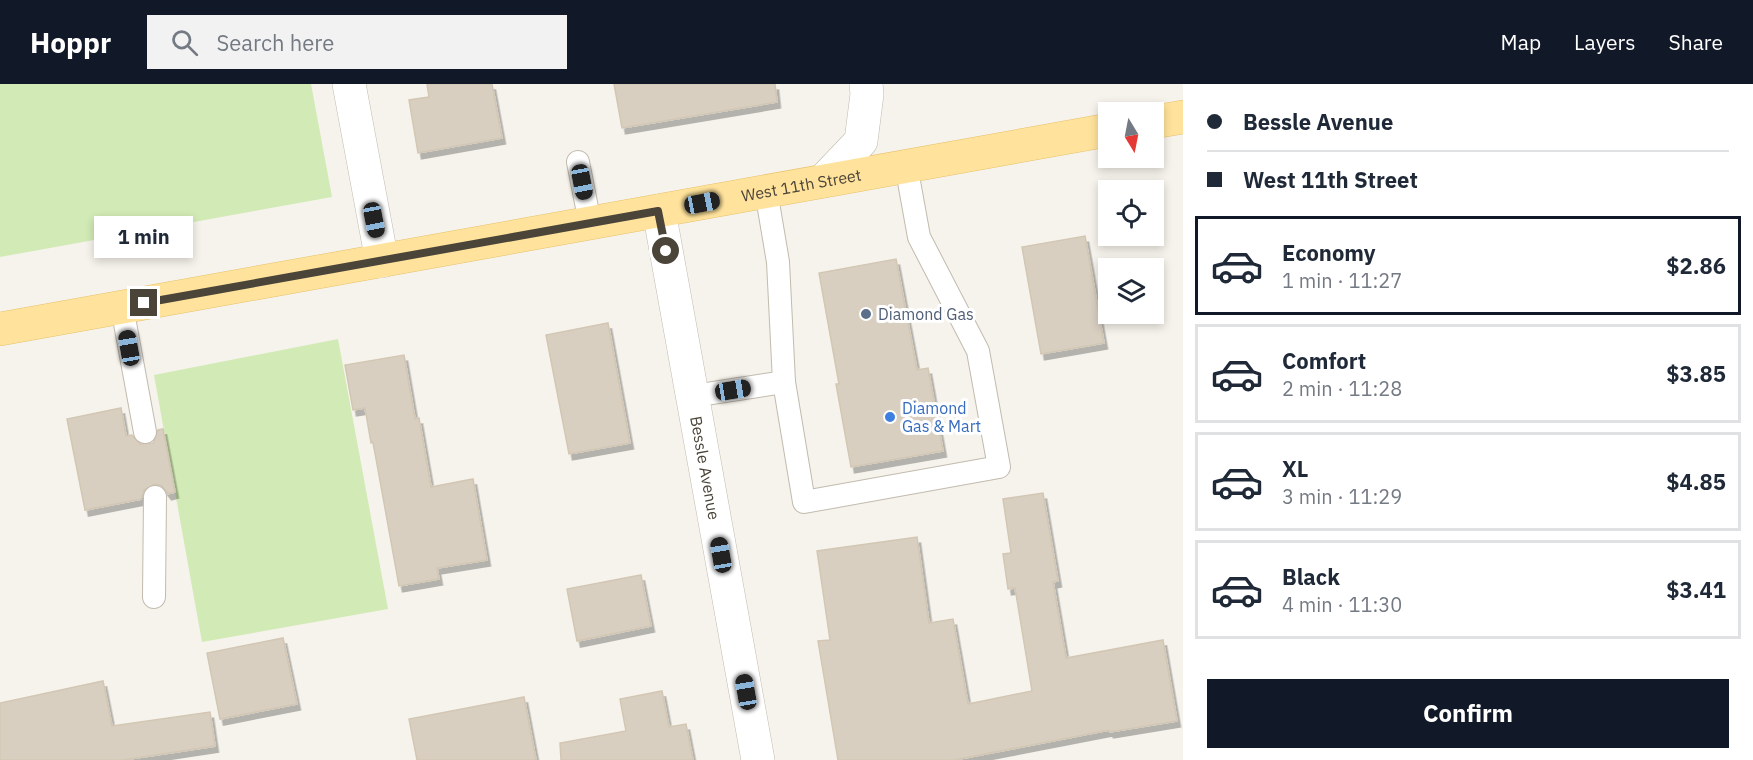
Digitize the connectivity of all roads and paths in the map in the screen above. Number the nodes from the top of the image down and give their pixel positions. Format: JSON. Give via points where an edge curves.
{"nodes":[{"id":1,"x":349,"y":84,"type":"edge"},
{"id":2,"x":866,"y":84,"type":"edge"},
{"id":3,"x":1183,"y":117,"type":"edge"},
{"id":4,"x":1164,"y":120,"type":"edge"},
{"id":5,"x":1098,"y":132,"type":"edge"},
{"id":6,"x":578,"y":162,"type":"dead end"},
{"id":7,"x":906,"y":165,"type":"junction"},
{"id":8,"x":823,"y":181,"type":"junction"},
{"id":9,"x":766,"y":191,"type":"junction"},
{"id":10,"x":658,"y":211,"type":"junction"},
{"id":11,"x":590,"y":223,"type":"junction"},
{"id":12,"x":382,"y":261,"type":"junction"},
{"id":13,"x":122,"y":307,"type":"junction"},
{"id":14,"x":0,"y":329,"type":"edge"},
{"id":15,"x":784,"y":382,"type":"junction"},
{"id":16,"x":693,"y":396,"type":"junction"},
{"id":17,"x":144,"y":432,"type":"dead end"},
{"id":18,"x":155,"y":497,"type":"dead end"},
{"id":19,"x":154,"y":597,"type":"dead end"},
{"id":20,"x":758,"y":760,"type":"edge"}],
"edges":[{"from":1,"to":12,"type":"street"},
{"from":2,"to":8,"type":"street","via":[[861,141]]},
{"from":3,"to":4,"type":"main road"},
{"from":5,"to":7,"type":"main road","name":"West 11th Street"},
{"from":6,"to":11,"type":"lane"},
{"from":7,"to":8,"type":"main road","name":"West 11th Street"},
{"from":7,"to":15,"type":"lane","via":[[919,237],[978,351],[999,467],[804,502]]},
{"from":8,"to":9,"type":"main road","name":"West 11th Street"},
{"from":9,"to":10,"type":"main road","name":"West 11th Street"},
{"from":9,"to":15,"type":"lane","via":[[778,262]]},
{"from":10,"to":11,"type":"main road","name":"West 11th Street"},
{"from":10,"to":16,"type":"street","name":"Bessle Avenue"},
{"from":11,"to":12,"type":"main road","name":"West 11th Street"},
{"from":12,"to":13,"type":"main road","name":"West 11th Street"},
{"from":13,"to":14,"type":"main road","name":"West 11th Street"},
{"from":13,"to":17,"type":"lane"},
{"from":15,"to":16,"type":"lane"},
{"from":16,"to":20,"type":"street","name":"Bessle Avenue"},
{"from":18,"to":19,"type":"lane"}]}
